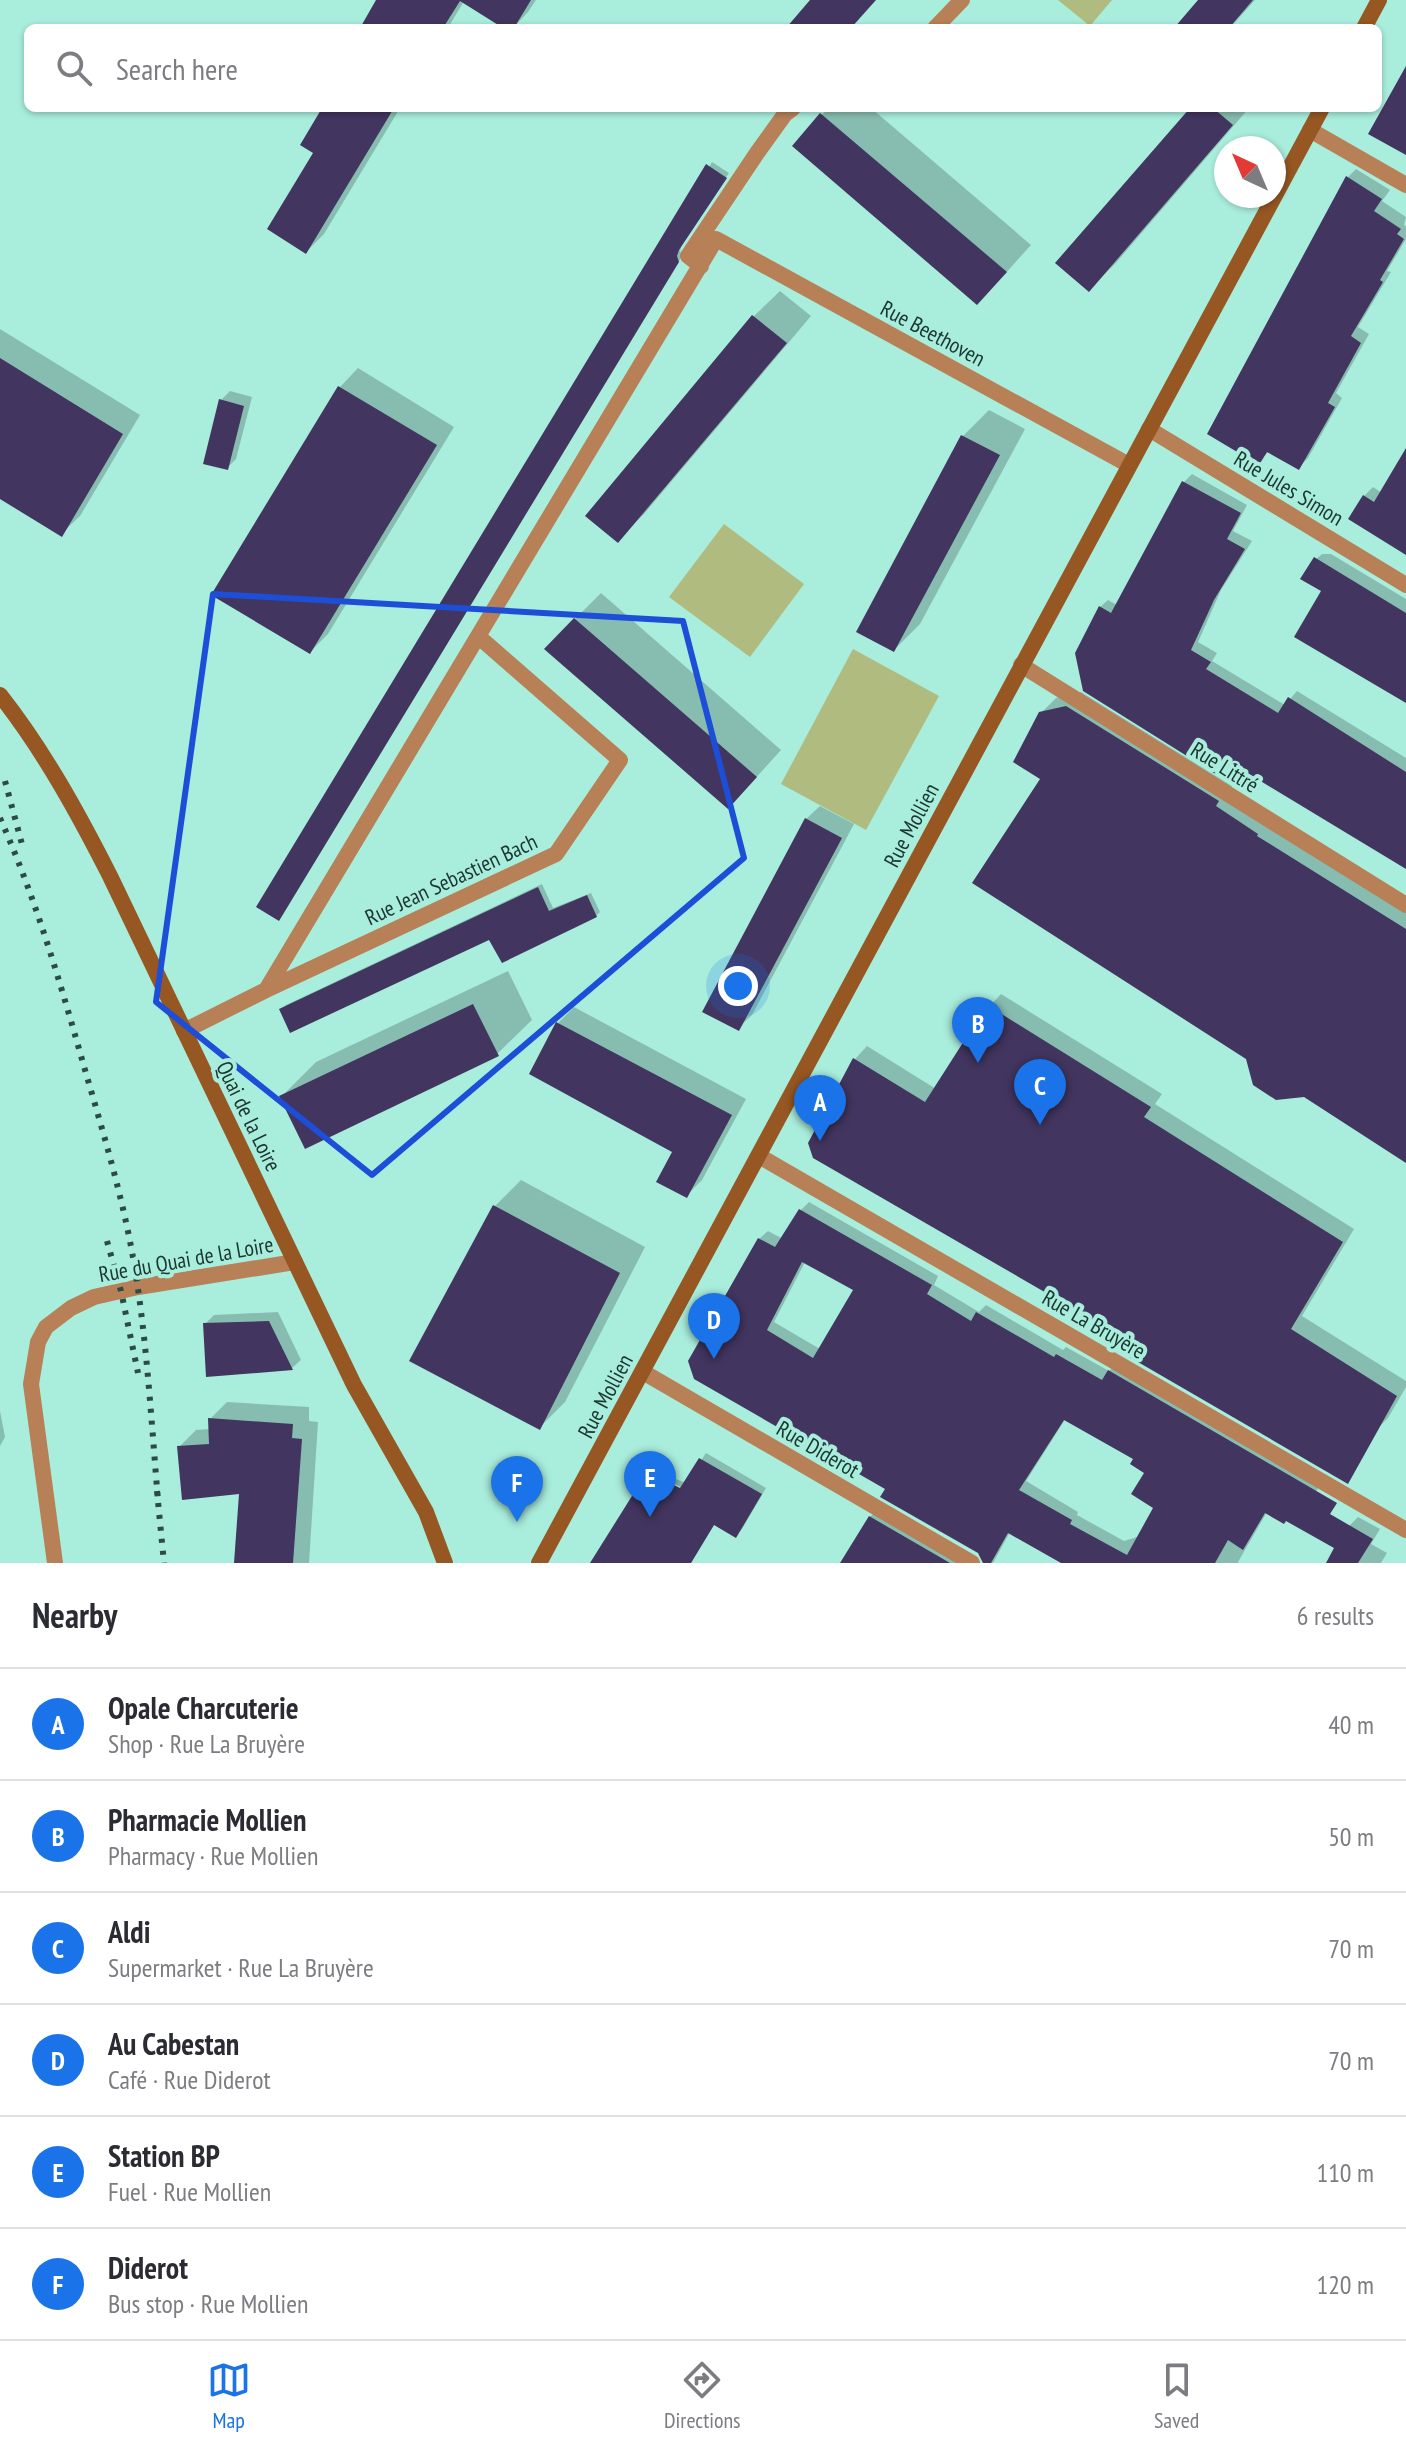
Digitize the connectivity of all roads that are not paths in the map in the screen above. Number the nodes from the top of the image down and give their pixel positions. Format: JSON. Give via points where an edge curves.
{"nodes":[{"id":1,"x":962,"y":0,"type":"edge"},
{"id":2,"x":1379,"y":0,"type":"edge"},
{"id":3,"x":939,"y":24,"type":"edge"},
{"id":4,"x":1366,"y":24,"type":"edge"},
{"id":5,"x":788,"y":112,"type":"edge"},
{"id":6,"x":1320,"y":112,"type":"edge"},
{"id":7,"x":1310,"y":130,"type":"junction"},
{"id":8,"x":1406,"y":185,"type":"edge"},
{"id":9,"x":701,"y":266,"type":"junction"},
{"id":10,"x":1149,"y":429,"type":"junction"},
{"id":11,"x":1129,"y":465,"type":"junction"},
{"id":12,"x":1406,"y":585,"type":"edge"},
{"id":13,"x":479,"y":637,"type":"junction"},
{"id":14,"x":1021,"y":665,"type":"junction"},
{"id":15,"x":0,"y":695,"type":"edge"},
{"id":16,"x":1406,"y":905,"type":"edge"},
{"id":17,"x":266,"y":990,"type":"junction"},
{"id":18,"x":184,"y":1031,"type":"junction"},
{"id":19,"x":759,"y":1156,"type":"junction"},
{"id":20,"x":295,"y":1262,"type":"junction"},
{"id":21,"x":643,"y":1372,"type":"junction"},
{"id":22,"x":1406,"y":1530,"type":"edge"},
{"id":23,"x":55,"y":1563,"type":"edge"},
{"id":24,"x":445,"y":1563,"type":"edge"},
{"id":25,"x":539,"y":1563,"type":"edge"},
{"id":26,"x":972,"y":1563,"type":"edge"}],
"edges":[{"from":1,"to":3,"type":"street"},
{"from":2,"to":4,"type":"street"},
{"from":5,"to":9,"type":"street","via":[[688,256]]},
{"from":6,"to":7,"type":"street","name":"Rue Mollien"},
{"from":7,"to":8,"type":"street"},
{"from":7,"to":10,"type":"street","name":"Rue Mollien"},
{"from":9,"to":11,"type":"street","name":"Rue Beethoven","via":[[716,239]]},
{"from":9,"to":13,"type":"street"},
{"from":10,"to":11,"type":"street","name":"Rue Mollien"},
{"from":10,"to":12,"type":"street","name":"Rue Jules Simon"},
{"from":11,"to":14,"type":"street","name":"Rue Mollien"},
{"from":13,"to":17,"type":"street"},
{"from":13,"to":17,"type":"street","name":"Rue Jean Sebastien Bach","via":[[620,760],[556,854]]},
{"from":14,"to":16,"type":"street","name":"Rue Littré"},
{"from":14,"to":19,"type":"street","name":"Rue Mollien"},
{"from":15,"to":18,"type":"street","name":"Quai de la Loire","via":[[73,805]]},
{"from":17,"to":18,"type":"street","name":"Rue Jean Sebastien Bach"},
{"from":18,"to":20,"type":"street","name":"Quai de la Loire"},
{"from":19,"to":21,"type":"street","name":"Rue Mollien"},
{"from":19,"to":22,"type":"street","name":"Rue La Bruyère"},
{"from":20,"to":23,"type":"street","name":"Rue du Quai de la Loire","via":[[94,1297],[46,1327],[31,1384]]},
{"from":20,"to":24,"type":"street","name":"Quai de la Loire","via":[[354,1385],[426,1512]]},
{"from":21,"to":25,"type":"street","name":"Rue Mollien"},
{"from":21,"to":26,"type":"street","name":"Rue Diderot"}]}
